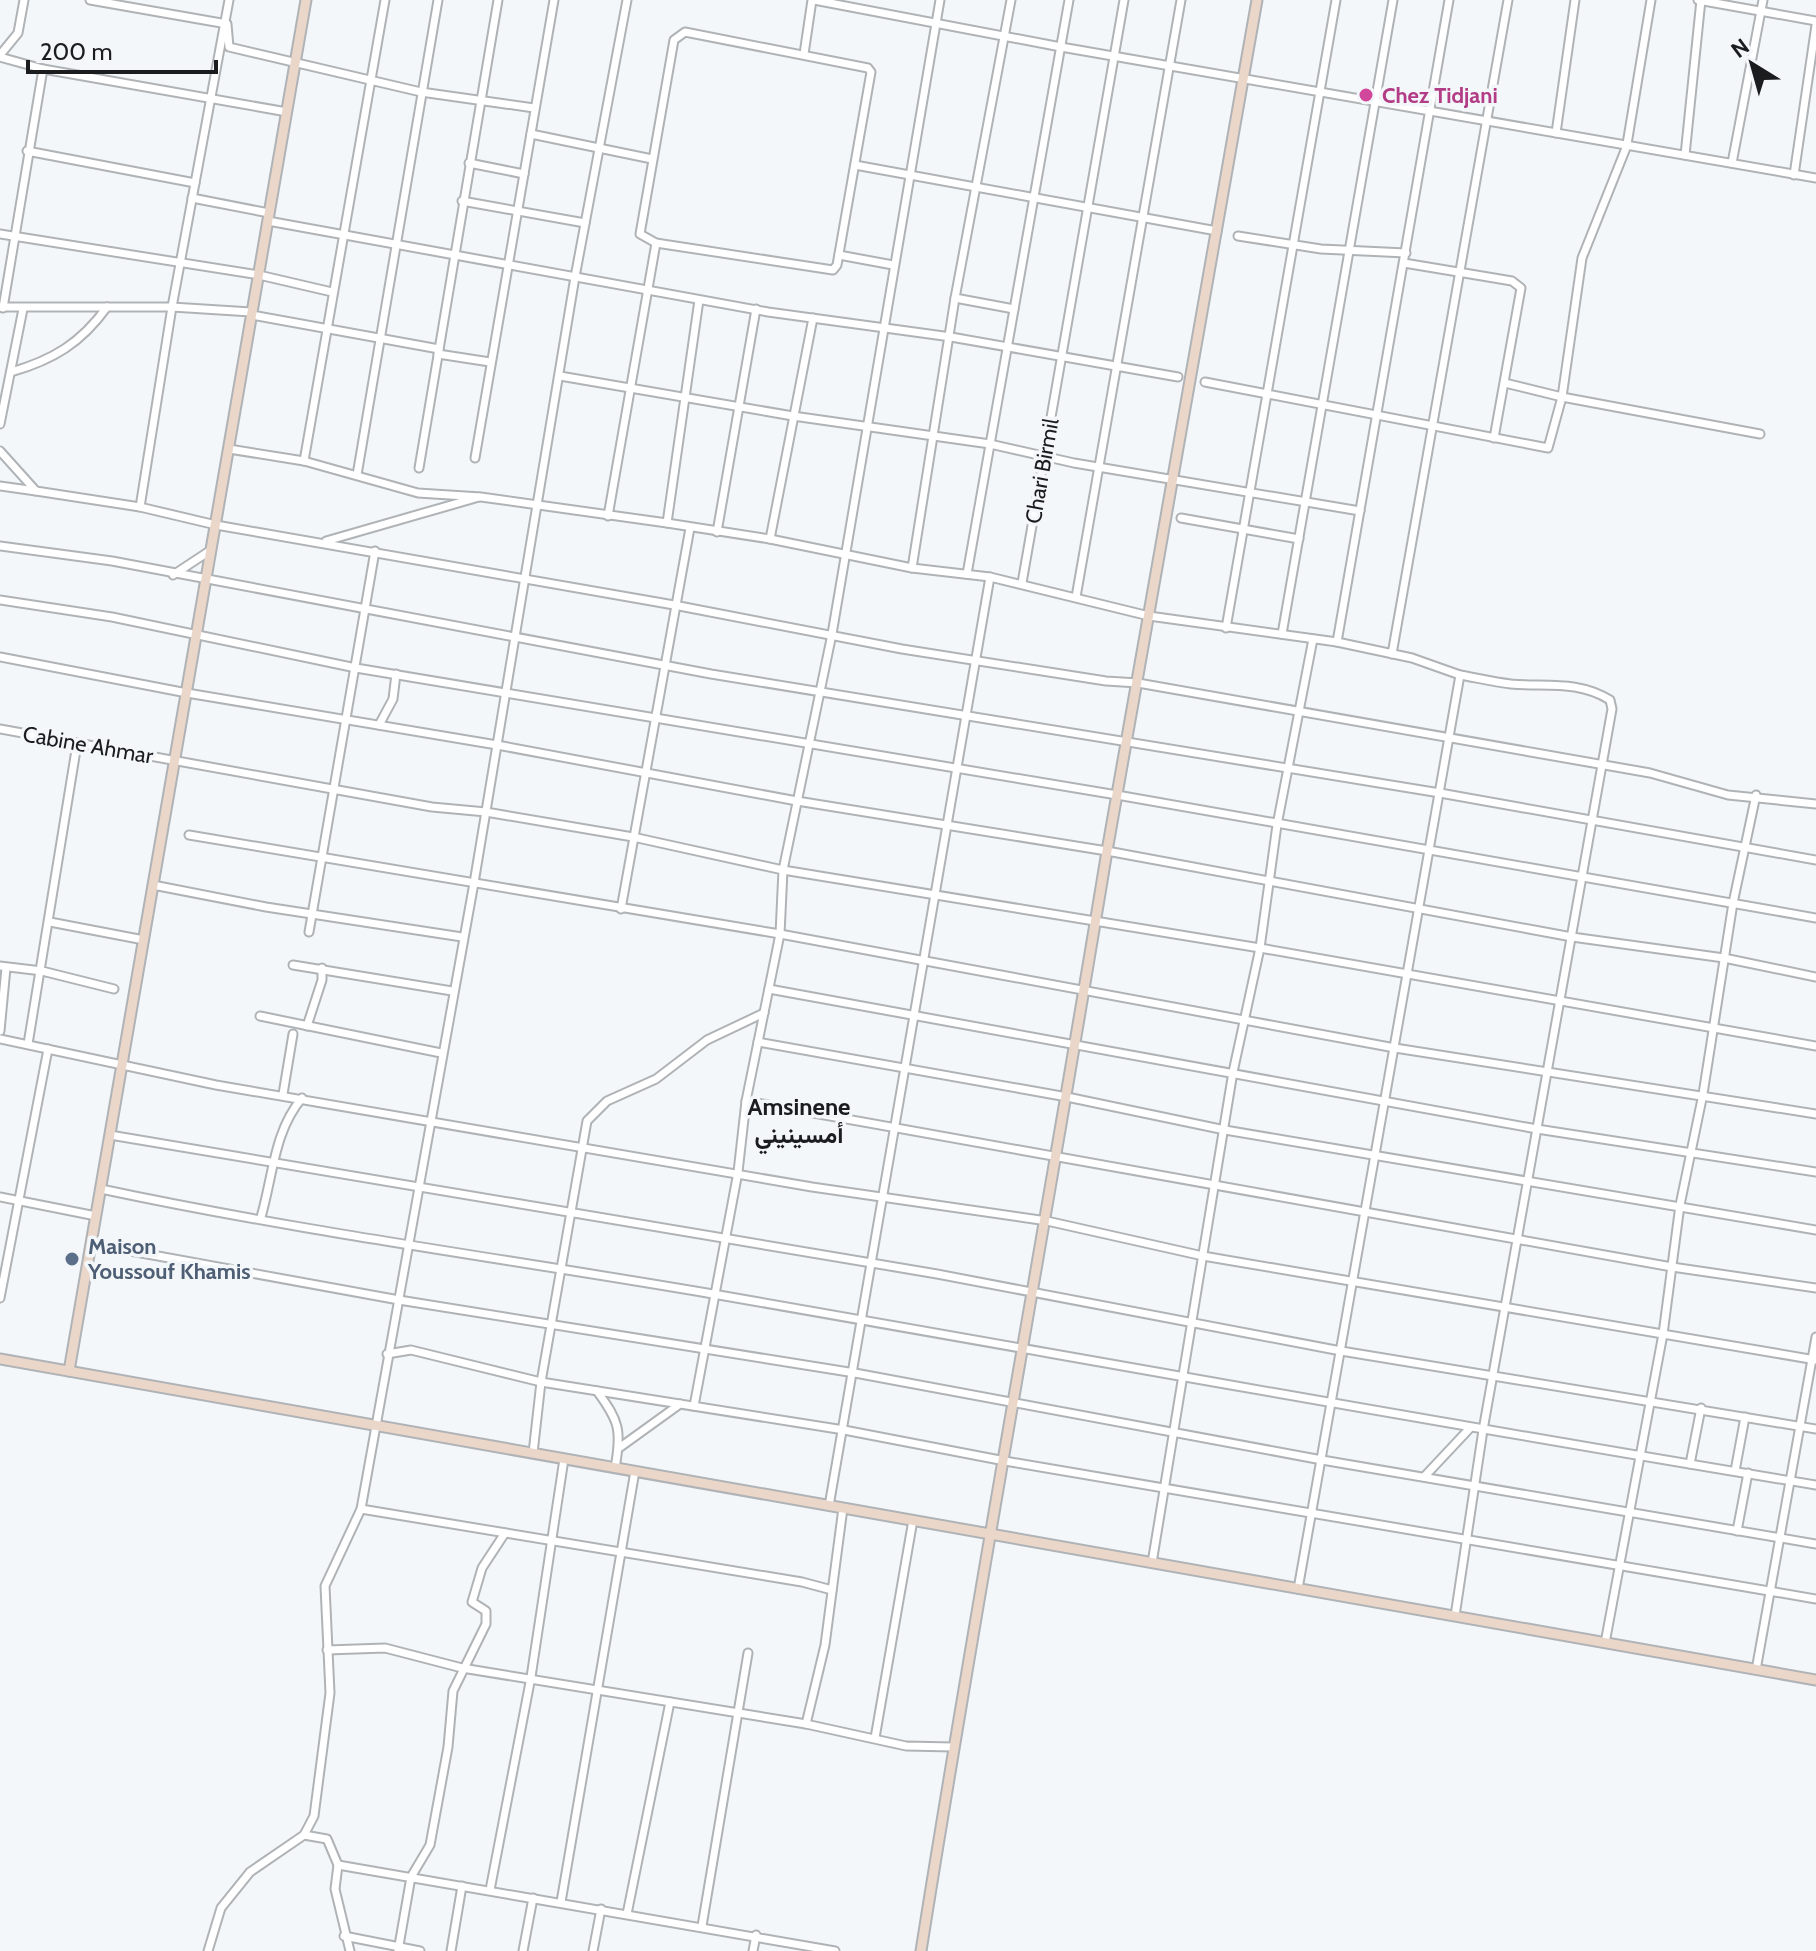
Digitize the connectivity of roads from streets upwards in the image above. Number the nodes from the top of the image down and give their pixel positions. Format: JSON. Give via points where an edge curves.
{"nodes":[{"id":1,"x":24,"y":0,"type":"edge"},
{"id":2,"x":90,"y":0,"type":"edge"},
{"id":3,"x":229,"y":0,"type":"edge"},
{"id":4,"x":306,"y":0,"type":"edge"},
{"id":5,"x":385,"y":0,"type":"edge"},
{"id":6,"x":438,"y":0,"type":"edge"},
{"id":7,"x":498,"y":0,"type":"edge"},
{"id":8,"x":554,"y":0,"type":"edge"},
{"id":9,"x":627,"y":0,"type":"edge"},
{"id":10,"x":813,"y":0,"type":"edge"},
{"id":11,"x":868,"y":0,"type":"edge"},
{"id":12,"x":940,"y":0,"type":"edge"},
{"id":13,"x":1011,"y":0,"type":"edge"},
{"id":14,"x":1069,"y":0,"type":"edge"},
{"id":15,"x":1124,"y":0,"type":"edge"},
{"id":16,"x":1181,"y":0,"type":"edge"},
{"id":17,"x":1257,"y":0,"type":"edge"},
{"id":18,"x":1336,"y":0,"type":"edge"},
{"id":19,"x":1393,"y":0,"type":"edge"},
{"id":20,"x":1449,"y":0,"type":"edge"},
{"id":21,"x":1508,"y":0,"type":"edge"},
{"id":22,"x":1575,"y":0,"type":"edge"},
{"id":23,"x":1651,"y":0,"type":"edge"},
{"id":24,"x":1700,"y":0,"type":"edge"},
{"id":25,"x":1763,"y":0,"type":"edge"},
{"id":26,"x":866,"y":9,"type":"junction"},
{"id":27,"x":1761,"y":11,"type":"junction"},
{"id":28,"x":936,"y":23,"type":"junction"},
{"id":29,"x":1816,"y":23,"type":"edge"},
{"id":30,"x":227,"y":24,"type":"junction"},
{"id":31,"x":1004,"y":36,"type":"junction"},
{"id":32,"x":1061,"y":47,"type":"junction"},
{"id":33,"x":804,"y":54,"type":"junction"},
{"id":34,"x":0,"y":56,"type":"edge"},
{"id":35,"x":1115,"y":56,"type":"junction"},
{"id":36,"x":1169,"y":64,"type":"junction"},
{"id":37,"x":295,"y":65,"type":"junction"},
{"id":38,"x":43,"y":69,"type":"junction"},
{"id":39,"x":1245,"y":77,"type":"junction"},
{"id":40,"x":371,"y":80,"type":"junction"},
{"id":41,"x":1321,"y":91,"type":"junction"},
{"id":42,"x":421,"y":92,"type":"junction"},
{"id":43,"x":209,"y":99,"type":"junction"},
{"id":44,"x":481,"y":100,"type":"junction"},
{"id":45,"x":1378,"y":101,"type":"junction"},
{"id":46,"x":534,"y":108,"type":"junction"},
{"id":47,"x":1432,"y":111,"type":"junction"},
{"id":48,"x":287,"y":112,"type":"junction"},
{"id":49,"x":1487,"y":121,"type":"junction"},
{"id":50,"x":1556,"y":133,"type":"junction"},
{"id":51,"x":531,"y":134,"type":"junction"},
{"id":52,"x":1626,"y":146,"type":"junction"},
{"id":53,"x":599,"y":149,"type":"junction"},
{"id":54,"x":27,"y":151,"type":"junction"},
{"id":55,"x":1685,"y":155,"type":"junction"},
{"id":56,"x":652,"y":159,"type":"junction"},
{"id":57,"x":469,"y":163,"type":"junction"},
{"id":58,"x":1732,"y":163,"type":"junction"},
{"id":59,"x":855,"y":165,"type":"junction"},
{"id":60,"x":524,"y":174,"type":"junction"},
{"id":61,"x":907,"y":174,"type":"junction"},
{"id":62,"x":1794,"y":175,"type":"junction"},
{"id":63,"x":1816,"y":178,"type":"edge"},
{"id":64,"x":195,"y":183,"type":"junction"},
{"id":65,"x":978,"y":188,"type":"junction"},
{"id":66,"x":192,"y":198,"type":"junction"},
{"id":67,"x":1034,"y":198,"type":"junction"},
{"id":68,"x":462,"y":201,"type":"junction"},
{"id":69,"x":1088,"y":206,"type":"junction"},
{"id":70,"x":518,"y":210,"type":"junction"},
{"id":71,"x":1144,"y":216,"type":"junction"},
{"id":72,"x":269,"y":217,"type":"junction"},
{"id":73,"x":585,"y":223,"type":"junction"},
{"id":74,"x":1217,"y":231,"type":"junction"},
{"id":75,"x":0,"y":234,"type":"edge"},
{"id":76,"x":341,"y":235,"type":"junction"},
{"id":77,"x":15,"y":236,"type":"junction"},
{"id":78,"x":1238,"y":236,"type":"dead end"},
{"id":79,"x":656,"y":243,"type":"junction"},
{"id":80,"x":396,"y":244,"type":"junction"},
{"id":81,"x":1291,"y":245,"type":"junction"},
{"id":82,"x":1351,"y":251,"type":"junction"},
{"id":83,"x":1406,"y":253,"type":"junction"},
{"id":84,"x":839,"y":255,"type":"junction"},
{"id":85,"x":453,"y":256,"type":"junction"},
{"id":86,"x":1404,"y":263,"type":"junction"},
{"id":87,"x":181,"y":264,"type":"junction"},
{"id":88,"x":893,"y":265,"type":"junction"},
{"id":89,"x":506,"y":267,"type":"junction"},
{"id":90,"x":1461,"y":272,"type":"junction"},
{"id":91,"x":259,"y":275,"type":"junction"},
{"id":92,"x":575,"y":277,"type":"junction"},
{"id":93,"x":647,"y":290,"type":"junction"},
{"id":94,"x":332,"y":292,"type":"junction"},
{"id":95,"x":955,"y":298,"type":"junction"},
{"id":96,"x":699,"y":300,"type":"junction"},
{"id":97,"x":2,"y":307,"type":"edge"},
{"id":98,"x":107,"y":307,"type":"junction"},
{"id":99,"x":172,"y":307,"type":"junction"},
{"id":100,"x":23,"y":309,"type":"junction"},
{"id":101,"x":756,"y":309,"type":"junction"},
{"id":102,"x":1014,"y":309,"type":"junction"},
{"id":103,"x":251,"y":314,"type":"junction"},
{"id":104,"x":813,"y":318,"type":"junction"},
{"id":105,"x":882,"y":330,"type":"junction"},
{"id":106,"x":325,"y":331,"type":"junction"},
{"id":107,"x":951,"y":337,"type":"junction"},
{"id":108,"x":382,"y":341,"type":"junction"},
{"id":109,"x":1006,"y":348,"type":"junction"},
{"id":110,"x":439,"y":351,"type":"junction"},
{"id":111,"x":1062,"y":359,"type":"junction"},
{"id":112,"x":490,"y":362,"type":"junction"},
{"id":113,"x":1118,"y":368,"type":"junction"},
{"id":114,"x":11,"y":372,"type":"junction"},
{"id":115,"x":560,"y":376,"type":"junction"},
{"id":116,"x":1178,"y":377,"type":"dead end"},
{"id":117,"x":1205,"y":382,"type":"dead end"},
{"id":118,"x":1505,"y":383,"type":"junction"},
{"id":119,"x":629,"y":387,"type":"junction"},
{"id":120,"x":1266,"y":394,"type":"junction"},
{"id":121,"x":684,"y":397,"type":"junction"},
{"id":122,"x":1562,"y":397,"type":"junction"},
{"id":123,"x":1323,"y":403,"type":"junction"},
{"id":124,"x":738,"y":406,"type":"junction"},
{"id":125,"x":1377,"y":413,"type":"junction"},
{"id":126,"x":793,"y":416,"type":"junction"},
{"id":127,"x":0,"y":424,"type":"edge"},
{"id":128,"x":1436,"y":425,"type":"junction"},
{"id":129,"x":865,"y":427,"type":"junction"},
{"id":130,"x":1760,"y":434,"type":"dead end"},
{"id":131,"x":933,"y":437,"type":"junction"},
{"id":132,"x":1494,"y":438,"type":"junction"},
{"id":133,"x":990,"y":444,"type":"junction"},
{"id":134,"x":229,"y":449,"type":"junction"},
{"id":135,"x":0,"y":451,"type":"edge"},
{"id":136,"x":1045,"y":457,"type":"junction"},
{"id":137,"x":475,"y":458,"type":"dead end"},
{"id":138,"x":304,"y":461,"type":"junction"},
{"id":139,"x":419,"y":468,"type":"dead end"},
{"id":140,"x":1100,"y":468,"type":"junction"},
{"id":141,"x":357,"y":475,"type":"junction"},
{"id":142,"x":1175,"y":478,"type":"junction"},
{"id":143,"x":0,"y":486,"type":"edge"},
{"id":144,"x":36,"y":491,"type":"junction"},
{"id":145,"x":1249,"y":492,"type":"junction"},
{"id":146,"x":481,"y":497,"type":"junction"},
{"id":147,"x":1306,"y":501,"type":"junction"},
{"id":148,"x":539,"y":505,"type":"junction"},
{"id":149,"x":140,"y":507,"type":"junction"},
{"id":150,"x":1360,"y":511,"type":"junction"},
{"id":151,"x":608,"y":516,"type":"junction"},
{"id":152,"x":1181,"y":518,"type":"dead end"},
{"id":153,"x":667,"y":523,"type":"junction"},
{"id":154,"x":216,"y":525,"type":"junction"},
{"id":155,"x":690,"y":528,"type":"junction"},
{"id":156,"x":1243,"y":529,"type":"junction"},
{"id":157,"x":717,"y":532,"type":"junction"},
{"id":158,"x":770,"y":539,"type":"junction"},
{"id":159,"x":1299,"y":539,"type":"junction"},
{"id":160,"x":316,"y":543,"type":"junction"},
{"id":161,"x":0,"y":546,"type":"edge"},
{"id":162,"x":211,"y":550,"type":"junction"},
{"id":163,"x":375,"y":551,"type":"junction"},
{"id":164,"x":845,"y":554,"type":"junction"},
{"id":165,"x":912,"y":568,"type":"junction"},
{"id":166,"x":967,"y":574,"type":"junction"},
{"id":167,"x":173,"y":575,"type":"junction"},
{"id":168,"x":990,"y":577,"type":"junction"},
{"id":169,"x":525,"y":579,"type":"junction"},
{"id":170,"x":206,"y":581,"type":"junction"},
{"id":171,"x":1022,"y":583,"type":"junction"},
{"id":172,"x":1076,"y":597,"type":"junction"},
{"id":173,"x":0,"y":600,"type":"edge"},
{"id":174,"x":674,"y":605,"type":"junction"},
{"id":175,"x":364,"y":611,"type":"junction"},
{"id":176,"x":1149,"y":616,"type":"junction"},
{"id":177,"x":1226,"y":628,"type":"junction"},
{"id":178,"x":832,"y":634,"type":"junction"},
{"id":179,"x":1282,"y":634,"type":"junction"},
{"id":180,"x":197,"y":636,"type":"junction"},
{"id":181,"x":516,"y":636,"type":"junction"},
{"id":182,"x":1313,"y":639,"type":"junction"},
{"id":183,"x":1337,"y":642,"type":"junction"},
{"id":184,"x":1392,"y":654,"type":"junction"},
{"id":185,"x":0,"y":657,"type":"edge"},
{"id":186,"x":976,"y":661,"type":"junction"},
{"id":187,"x":664,"y":665,"type":"junction"},
{"id":188,"x":356,"y":668,"type":"junction"},
{"id":189,"x":396,"y":674,"type":"junction"},
{"id":190,"x":1460,"y":675,"type":"junction"},
{"id":191,"x":1138,"y":683,"type":"junction"},
{"id":192,"x":820,"y":691,"type":"junction"},
{"id":193,"x":506,"y":692,"type":"junction"},
{"id":194,"x":187,"y":693,"type":"junction"},
{"id":195,"x":1297,"y":712,"type":"junction"},
{"id":196,"x":967,"y":715,"type":"junction"},
{"id":197,"x":656,"y":718,"type":"junction"},
{"id":198,"x":348,"y":720,"type":"junction"},
{"id":199,"x":379,"y":725,"type":"junction"},
{"id":200,"x":0,"y":729,"type":"edge"},
{"id":201,"x":1452,"y":737,"type":"junction"},
{"id":202,"x":1127,"y":742,"type":"junction"},
{"id":203,"x":77,"y":744,"type":"junction"},
{"id":204,"x":809,"y":744,"type":"junction"},
{"id":205,"x":497,"y":745,"type":"junction"},
{"id":206,"x":175,"y":759,"type":"junction"},
{"id":207,"x":1603,"y":765,"type":"junction"},
{"id":208,"x":1287,"y":768,"type":"junction"},
{"id":209,"x":957,"y":770,"type":"junction"},
{"id":210,"x":646,"y":774,"type":"junction"},
{"id":211,"x":332,"y":789,"type":"junction"},
{"id":212,"x":1440,"y":793,"type":"junction"},
{"id":213,"x":1117,"y":795,"type":"junction"},
{"id":214,"x":1756,"y":795,"type":"junction"},
{"id":215,"x":797,"y":801,"type":"junction"},
{"id":216,"x":1816,"y":804,"type":"edge"},
{"id":217,"x":486,"y":812,"type":"junction"},
{"id":218,"x":1594,"y":821,"type":"junction"},
{"id":219,"x":1277,"y":825,"type":"junction"},
{"id":220,"x":947,"y":826,"type":"junction"},
{"id":221,"x":189,"y":835,"type":"dead end"},
{"id":222,"x":633,"y":837,"type":"junction"},
{"id":223,"x":1743,"y":847,"type":"junction"},
{"id":224,"x":1428,"y":849,"type":"junction"},
{"id":225,"x":1107,"y":851,"type":"junction"},
{"id":226,"x":324,"y":858,"type":"junction"},
{"id":227,"x":1816,"y":860,"type":"edge"},
{"id":228,"x":783,"y":870,"type":"junction"},
{"id":229,"x":1584,"y":876,"type":"junction"},
{"id":230,"x":1271,"y":881,"type":"junction"},
{"id":231,"x":474,"y":883,"type":"junction"},
{"id":232,"x":153,"y":885,"type":"junction"},
{"id":233,"x":935,"y":895,"type":"junction"},
{"id":234,"x":1733,"y":903,"type":"junction"},
{"id":235,"x":1418,"y":906,"type":"junction"},
{"id":236,"x":621,"y":909,"type":"junction"},
{"id":237,"x":313,"y":915,"type":"junction"},
{"id":238,"x":1816,"y":918,"type":"edge"},
{"id":239,"x":1096,"y":920,"type":"junction"},
{"id":240,"x":50,"y":922,"type":"junction"},
{"id":241,"x":309,"y":932,"type":"dead end"},
{"id":242,"x":780,"y":934,"type":"junction"},
{"id":243,"x":462,"y":937,"type":"junction"},
{"id":244,"x":1572,"y":937,"type":"junction"},
{"id":245,"x":144,"y":940,"type":"junction"},
{"id":246,"x":1260,"y":948,"type":"junction"},
{"id":247,"x":460,"y":949,"type":"junction"},
{"id":248,"x":1724,"y":958,"type":"junction"},
{"id":249,"x":926,"y":962,"type":"junction"},
{"id":250,"x":293,"y":965,"type":"dead end"},
{"id":251,"x":3,"y":967,"type":"edge"},
{"id":252,"x":322,"y":968,"type":"junction"},
{"id":253,"x":42,"y":971,"type":"junction"},
{"id":254,"x":1405,"y":975,"type":"junction"},
{"id":255,"x":1816,"y":977,"type":"edge"},
{"id":256,"x":114,"y":989,"type":"dead end"},
{"id":257,"x":769,"y":989,"type":"junction"},
{"id":258,"x":1086,"y":990,"type":"junction"},
{"id":259,"x":452,"y":991,"type":"junction"},
{"id":260,"x":1561,"y":1002,"type":"junction"},
{"id":261,"x":764,"y":1013,"type":"junction"},
{"id":262,"x":260,"y":1016,"type":"dead end"},
{"id":263,"x":916,"y":1016,"type":"junction"},
{"id":264,"x":1243,"y":1019,"type":"junction"},
{"id":265,"x":307,"y":1026,"type":"junction"},
{"id":266,"x":1714,"y":1029,"type":"junction"},
{"id":267,"x":0,"y":1031,"type":"edge"},
{"id":268,"x":293,"y":1034,"type":"dead end"},
{"id":269,"x":0,"y":1039,"type":"edge"},
{"id":270,"x":758,"y":1042,"type":"junction"},
{"id":271,"x":28,"y":1044,"type":"junction"},
{"id":272,"x":1076,"y":1044,"type":"junction"},
{"id":273,"x":1816,"y":1046,"type":"edge"},
{"id":274,"x":1395,"y":1048,"type":"junction"},
{"id":275,"x":48,"y":1049,"type":"junction"},
{"id":276,"x":441,"y":1053,"type":"junction"},
{"id":277,"x":123,"y":1065,"type":"junction"},
{"id":278,"x":907,"y":1069,"type":"junction"},
{"id":279,"x":1233,"y":1072,"type":"junction"},
{"id":280,"x":1547,"y":1072,"type":"junction"},
{"id":281,"x":283,"y":1094,"type":"junction"},
{"id":282,"x":1703,"y":1094,"type":"junction"},
{"id":283,"x":1067,"y":1097,"type":"junction"},
{"id":284,"x":302,"y":1098,"type":"junction"},
{"id":285,"x":746,"y":1101,"type":"junction"},
{"id":286,"x":1386,"y":1101,"type":"junction"},
{"id":287,"x":1816,"y":1114,"type":"edge"},
{"id":288,"x":429,"y":1121,"type":"junction"},
{"id":289,"x":897,"y":1126,"type":"junction"},
{"id":290,"x":1537,"y":1129,"type":"junction"},
{"id":291,"x":1225,"y":1130,"type":"junction"},
{"id":292,"x":110,"y":1135,"type":"junction"},
{"id":293,"x":583,"y":1146,"type":"junction"},
{"id":294,"x":1689,"y":1152,"type":"junction"},
{"id":295,"x":1057,"y":1155,"type":"junction"},
{"id":296,"x":1375,"y":1156,"type":"junction"},
{"id":297,"x":277,"y":1163,"type":"junction"},
{"id":298,"x":738,"y":1172,"type":"junction"},
{"id":299,"x":1816,"y":1172,"type":"edge"},
{"id":300,"x":1528,"y":1181,"type":"junction"},
{"id":301,"x":1215,"y":1185,"type":"junction"},
{"id":302,"x":419,"y":1188,"type":"junction"},
{"id":303,"x":101,"y":1189,"type":"junction"},
{"id":304,"x":0,"y":1197,"type":"edge"},
{"id":305,"x":885,"y":1197,"type":"junction"},
{"id":306,"x":18,"y":1199,"type":"junction"},
{"id":307,"x":1680,"y":1205,"type":"junction"},
{"id":308,"x":1363,"y":1212,"type":"junction"},
{"id":309,"x":572,"y":1213,"type":"junction"},
{"id":310,"x":96,"y":1216,"type":"junction"},
{"id":311,"x":261,"y":1217,"type":"junction"},
{"id":312,"x":1047,"y":1221,"type":"junction"},
{"id":313,"x":1816,"y":1230,"type":"edge"},
{"id":314,"x":724,"y":1239,"type":"junction"},
{"id":315,"x":1519,"y":1240,"type":"junction"},
{"id":316,"x":92,"y":1244,"type":"junction"},
{"id":317,"x":410,"y":1246,"type":"junction"},
{"id":318,"x":1203,"y":1256,"type":"junction"},
{"id":319,"x":874,"y":1264,"type":"junction"},
{"id":320,"x":1672,"y":1267,"type":"junction"},
{"id":321,"x":563,"y":1268,"type":"junction"},
{"id":322,"x":1352,"y":1280,"type":"junction"},
{"id":323,"x":1816,"y":1288,"type":"edge"},
{"id":324,"x":1034,"y":1292,"type":"junction"},
{"id":325,"x":713,"y":1294,"type":"junction"},
{"id":326,"x":0,"y":1298,"type":"edge"},
{"id":327,"x":399,"y":1300,"type":"junction"},
{"id":328,"x":1506,"y":1307,"type":"junction"},
{"id":329,"x":863,"y":1320,"type":"junction"},
{"id":330,"x":1193,"y":1323,"type":"junction"},
{"id":331,"x":554,"y":1324,"type":"junction"},
{"id":332,"x":1663,"y":1334,"type":"junction"},
{"id":333,"x":1816,"y":1337,"type":"edge"},
{"id":334,"x":1023,"y":1349,"type":"junction"},
{"id":335,"x":703,"y":1350,"type":"junction"},
{"id":336,"x":1341,"y":1351,"type":"junction"},
{"id":337,"x":387,"y":1354,"type":"junction"},
{"id":338,"x":0,"y":1359,"type":"edge"},
{"id":339,"x":1814,"y":1360,"type":"edge"},
{"id":340,"x":69,"y":1371,"type":"junction"},
{"id":341,"x":855,"y":1373,"type":"junction"},
{"id":342,"x":1493,"y":1376,"type":"junction"},
{"id":343,"x":1182,"y":1377,"type":"junction"},
{"id":344,"x":541,"y":1382,"type":"junction"},
{"id":345,"x":597,"y":1391,"type":"junction"},
{"id":346,"x":1651,"y":1399,"type":"junction"},
{"id":347,"x":1333,"y":1403,"type":"junction"},
{"id":348,"x":680,"y":1404,"type":"junction"},
{"id":349,"x":1013,"y":1405,"type":"junction"},
{"id":350,"x":694,"y":1406,"type":"junction"},
{"id":351,"x":1701,"y":1408,"type":"junction"},
{"id":352,"x":1745,"y":1417,"type":"junction"},
{"id":353,"x":375,"y":1425,"type":"junction"},
{"id":354,"x":1799,"y":1426,"type":"junction"},
{"id":355,"x":1470,"y":1428,"type":"junction"},
{"id":356,"x":1816,"y":1429,"type":"edge"},
{"id":357,"x":844,"y":1430,"type":"junction"},
{"id":358,"x":1483,"y":1430,"type":"junction"},
{"id":359,"x":1174,"y":1431,"type":"junction"},
{"id":360,"x":619,"y":1448,"type":"junction"},
{"id":361,"x":533,"y":1453,"type":"junction"},
{"id":362,"x":1639,"y":1456,"type":"junction"},
{"id":363,"x":564,"y":1459,"type":"junction"},
{"id":364,"x":1322,"y":1460,"type":"junction"},
{"id":365,"x":1005,"y":1461,"type":"junction"},
{"id":366,"x":1690,"y":1464,"type":"junction"},
{"id":367,"x":615,"y":1468,"type":"junction"},
{"id":368,"x":635,"y":1471,"type":"junction"},
{"id":369,"x":1735,"y":1471,"type":"junction"},
{"id":370,"x":1748,"y":1473,"type":"junction"},
{"id":371,"x":1424,"y":1477,"type":"junction"},
{"id":372,"x":1789,"y":1481,"type":"junction"},
{"id":373,"x":1816,"y":1485,"type":"edge"},
{"id":374,"x":1476,"y":1486,"type":"junction"},
{"id":375,"x":1166,"y":1487,"type":"junction"},
{"id":376,"x":829,"y":1506,"type":"junction"},
{"id":377,"x":843,"y":1508,"type":"junction"},
{"id":378,"x":361,"y":1509,"type":"junction"},
{"id":379,"x":1629,"y":1512,"type":"junction"},
{"id":380,"x":1313,"y":1514,"type":"junction"},
{"id":381,"x":913,"y":1520,"type":"junction"},
{"id":382,"x":1737,"y":1531,"type":"junction"},
{"id":383,"x":505,"y":1533,"type":"junction"},
{"id":384,"x":991,"y":1534,"type":"junction"},
{"id":385,"x":1467,"y":1538,"type":"junction"},
{"id":386,"x":1779,"y":1538,"type":"junction"},
{"id":387,"x":551,"y":1541,"type":"junction"},
{"id":388,"x":1816,"y":1544,"type":"edge"},
{"id":389,"x":619,"y":1552,"type":"junction"},
{"id":390,"x":1152,"y":1563,"type":"junction"},
{"id":391,"x":1618,"y":1567,"type":"junction"},
{"id":392,"x":1298,"y":1589,"type":"junction"},
{"id":393,"x":832,"y":1590,"type":"junction"},
{"id":394,"x":1769,"y":1590,"type":"junction"},
{"id":395,"x":1816,"y":1599,"type":"edge"},
{"id":396,"x":1455,"y":1616,"type":"junction"},
{"id":397,"x":1605,"y":1643,"type":"junction"},
{"id":398,"x":327,"y":1650,"type":"junction"},
{"id":399,"x":748,"y":1653,"type":"dead end"},
{"id":400,"x":462,"y":1668,"type":"junction"},
{"id":401,"x":1756,"y":1670,"type":"junction"},
{"id":402,"x":531,"y":1677,"type":"junction"},
{"id":403,"x":1816,"y":1680,"type":"edge"},
{"id":404,"x":599,"y":1689,"type":"junction"},
{"id":405,"x":670,"y":1702,"type":"junction"},
{"id":406,"x":736,"y":1714,"type":"junction"},
{"id":407,"x":806,"y":1724,"type":"junction"},
{"id":408,"x":875,"y":1738,"type":"junction"},
{"id":409,"x":953,"y":1747,"type":"junction"},
{"id":410,"x":304,"y":1835,"type":"junction"},
{"id":411,"x":338,"y":1865,"type":"junction"},
{"id":412,"x":411,"y":1877,"type":"junction"},
{"id":413,"x":462,"y":1886,"type":"junction"},
{"id":414,"x":490,"y":1890,"type":"junction"},
{"id":415,"x":533,"y":1898,"type":"junction"},
{"id":416,"x":561,"y":1902,"type":"junction"},
{"id":417,"x":601,"y":1909,"type":"junction"},
{"id":418,"x":627,"y":1914,"type":"junction"},
{"id":419,"x":702,"y":1926,"type":"junction"},
{"id":420,"x":756,"y":1935,"type":"junction"},
{"id":421,"x":344,"y":1936,"type":"junction"},
{"id":422,"x":398,"y":1949,"type":"edge"},
{"id":423,"x":208,"y":1951,"type":"edge"},
{"id":424,"x":350,"y":1951,"type":"edge"},
{"id":425,"x":420,"y":1951,"type":"edge"},
{"id":426,"x":451,"y":1951,"type":"edge"},
{"id":427,"x":523,"y":1951,"type":"edge"},
{"id":428,"x":593,"y":1951,"type":"edge"},
{"id":429,"x":753,"y":1951,"type":"edge"},
{"id":430,"x":835,"y":1951,"type":"edge"},
{"id":431,"x":921,"y":1951,"type":"edge"}],
"edges":[{"from":1,"to":34,"type":"street","via":[[18,33]]},
{"from":2,"to":30,"type":"street"},
{"from":3,"to":30,"type":"street"},
{"from":4,"to":37,"type":"street"},
{"from":5,"to":40,"type":"street"},
{"from":6,"to":42,"type":"street"},
{"from":7,"to":44,"type":"street"},
{"from":8,"to":46,"type":"street"},
{"from":9,"to":53,"type":"street"},
{"from":10,"to":26,"type":"street"},
{"from":10,"to":33,"type":"street"},
{"from":11,"to":26,"type":"street"},
{"from":12,"to":28,"type":"street"},
{"from":13,"to":31,"type":"street"},
{"from":14,"to":32,"type":"street"},
{"from":15,"to":35,"type":"street","name":"Chari Birmil"},
{"from":16,"to":36,"type":"street"},
{"from":17,"to":39,"type":"street"},
{"from":18,"to":41,"type":"street"},
{"from":19,"to":45,"type":"street"},
{"from":20,"to":47,"type":"street"},
{"from":21,"to":49,"type":"street"},
{"from":22,"to":50,"type":"street"},
{"from":23,"to":52,"type":"street"},
{"from":24,"to":27,"type":"street"},
{"from":24,"to":55,"type":"street"},
{"from":25,"to":27,"type":"street"},
{"from":26,"to":28,"type":"street"},
{"from":27,"to":29,"type":"street"},
{"from":27,"to":58,"type":"street"},
{"from":28,"to":31,"type":"street"},
{"from":28,"to":61,"type":"street"},
{"from":29,"to":62,"type":"street"},
{"from":30,"to":37,"type":"street","via":[[229,47]]},
{"from":30,"to":43,"type":"street"},
{"from":31,"to":32,"type":"street"},
{"from":31,"to":65,"type":"street"},
{"from":32,"to":35,"type":"street"},
{"from":32,"to":67,"type":"street"},
{"from":33,"to":56,"type":"street","via":[[685,32],[677,35]]},
{"from":33,"to":59,"type":"street","via":[[871,72]]},
{"from":34,"to":38,"type":"street"},
{"from":35,"to":36,"type":"street"},
{"from":35,"to":69,"type":"street","name":"Chari Birmil"},
{"from":36,"to":39,"type":"street"},
{"from":36,"to":71,"type":"street"},
{"from":37,"to":40,"type":"street"},
{"from":37,"to":48,"type":"street"},
{"from":38,"to":43,"type":"street"},
{"from":38,"to":54,"type":"street"},
{"from":39,"to":41,"type":"street"},
{"from":39,"to":74,"type":"street"},
{"from":40,"to":42,"type":"street"},
{"from":40,"to":76,"type":"street"},
{"from":41,"to":45,"type":"street"},
{"from":41,"to":81,"type":"street"},
{"from":42,"to":44,"type":"street"},
{"from":42,"to":80,"type":"street"},
{"from":43,"to":48,"type":"street"},
{"from":43,"to":64,"type":"street"},
{"from":44,"to":46,"type":"street"},
{"from":44,"to":57,"type":"street"},
{"from":45,"to":47,"type":"street"},
{"from":45,"to":82,"type":"street"},
{"from":46,"to":51,"type":"street"},
{"from":47,"to":49,"type":"street"},
{"from":47,"to":83,"type":"street"},
{"from":48,"to":72,"type":"street"},
{"from":49,"to":50,"type":"street"},
{"from":49,"to":90,"type":"street"},
{"from":50,"to":52,"type":"street"},
{"from":51,"to":53,"type":"street"},
{"from":51,"to":60,"type":"street"},
{"from":52,"to":55,"type":"street"},
{"from":52,"to":122,"type":"street","via":[[1582,258]]},
{"from":53,"to":56,"type":"street"},
{"from":53,"to":73,"type":"street"},
{"from":54,"to":64,"type":"street"},
{"from":54,"to":77,"type":"street"},
{"from":55,"to":58,"type":"street"},
{"from":56,"to":79,"type":"street","via":[[639,227],[646,240]]},
{"from":57,"to":60,"type":"street"},
{"from":57,"to":68,"type":"street"},
{"from":58,"to":62,"type":"street"},
{"from":59,"to":61,"type":"street"},
{"from":59,"to":84,"type":"street"},
{"from":60,"to":70,"type":"street"},
{"from":61,"to":65,"type":"street"},
{"from":61,"to":88,"type":"street"},
{"from":62,"to":63,"type":"street"},
{"from":64,"to":66,"type":"street"},
{"from":65,"to":67,"type":"street"},
{"from":65,"to":95,"type":"street"},
{"from":66,"to":72,"type":"street"},
{"from":66,"to":87,"type":"street"},
{"from":67,"to":69,"type":"street"},
{"from":67,"to":102,"type":"street"},
{"from":68,"to":70,"type":"street"},
{"from":68,"to":85,"type":"street"},
{"from":69,"to":71,"type":"street"},
{"from":69,"to":111,"type":"street","name":"Chari Birmil"},
{"from":70,"to":73,"type":"street"},
{"from":70,"to":89,"type":"street"},
{"from":71,"to":74,"type":"street"},
{"from":71,"to":113,"type":"street"},
{"from":72,"to":76,"type":"street"},
{"from":72,"to":91,"type":"street"},
{"from":73,"to":92,"type":"street"},
{"from":74,"to":142,"type":"street"},
{"from":75,"to":77,"type":"street"},
{"from":76,"to":80,"type":"street"},
{"from":76,"to":94,"type":"street"},
{"from":77,"to":87,"type":"street"},
{"from":77,"to":97,"type":"street"},
{"from":78,"to":81,"type":"street"},
{"from":79,"to":84,"type":"street","via":[[828,271],[837,265]]},
{"from":79,"to":93,"type":"street"},
{"from":80,"to":85,"type":"street"},
{"from":80,"to":108,"type":"street"},
{"from":81,"to":82,"type":"street"},
{"from":81,"to":120,"type":"street"},
{"from":82,"to":83,"type":"street"},
{"from":82,"to":123,"type":"street"},
{"from":83,"to":86,"type":"street"},
{"from":84,"to":88,"type":"street"},
{"from":85,"to":89,"type":"street"},
{"from":85,"to":110,"type":"street"},
{"from":86,"to":90,"type":"street"},
{"from":86,"to":125,"type":"street"},
{"from":87,"to":91,"type":"street"},
{"from":87,"to":99,"type":"street"},
{"from":88,"to":105,"type":"street"},
{"from":89,"to":92,"type":"street"},
{"from":89,"to":112,"type":"street"},
{"from":90,"to":118,"type":"street","via":[[1512,281],[1521,288]]},
{"from":90,"to":128,"type":"street"},
{"from":91,"to":94,"type":"street"},
{"from":91,"to":103,"type":"street"},
{"from":92,"to":93,"type":"street"},
{"from":92,"to":115,"type":"street"},
{"from":93,"to":96,"type":"street"},
{"from":93,"to":119,"type":"street"},
{"from":94,"to":106,"type":"street"},
{"from":95,"to":102,"type":"street"},
{"from":95,"to":107,"type":"street"},
{"from":96,"to":101,"type":"street"},
{"from":96,"to":121,"type":"street"},
{"from":97,"to":100,"type":"street"},
{"from":98,"to":99,"type":"street"},
{"from":98,"to":100,"type":"street"},
{"from":98,"to":114,"type":"street","via":[[57,357]]},
{"from":99,"to":103,"type":"street"},
{"from":99,"to":149,"type":"street"},
{"from":100,"to":114,"type":"street"},
{"from":101,"to":104,"type":"street"},
{"from":101,"to":124,"type":"street"},
{"from":102,"to":109,"type":"street"},
{"from":103,"to":106,"type":"street"},
{"from":103,"to":134,"type":"street"},
{"from":104,"to":105,"type":"street"},
{"from":104,"to":126,"type":"street"},
{"from":105,"to":107,"type":"street"},
{"from":105,"to":129,"type":"street"},
{"from":106,"to":108,"type":"street"},
{"from":106,"to":138,"type":"street"},
{"from":107,"to":109,"type":"street"},
{"from":107,"to":131,"type":"street"},
{"from":108,"to":110,"type":"street"},
{"from":108,"to":141,"type":"street"},
{"from":109,"to":111,"type":"street"},
{"from":109,"to":133,"type":"street"},
{"from":110,"to":112,"type":"street"},
{"from":110,"to":139,"type":"street"},
{"from":111,"to":113,"type":"street"},
{"from":111,"to":136,"type":"street","name":"Chari Birmil"},
{"from":112,"to":137,"type":"street"},
{"from":113,"to":116,"type":"street"},
{"from":113,"to":140,"type":"street"},
{"from":114,"to":127,"type":"street"},
{"from":115,"to":119,"type":"street"},
{"from":115,"to":148,"type":"street"},
{"from":117,"to":120,"type":"street"},
{"from":118,"to":122,"type":"street"},
{"from":118,"to":132,"type":"street"},
{"from":119,"to":121,"type":"street"},
{"from":119,"to":151,"type":"street"},
{"from":120,"to":123,"type":"street"},
{"from":120,"to":145,"type":"street"},
{"from":121,"to":124,"type":"street"},
{"from":121,"to":153,"type":"street"},
{"from":122,"to":130,"type":"street"},
{"from":122,"to":132,"type":"street","via":[[1548,448]]},
{"from":123,"to":125,"type":"street"},
{"from":123,"to":147,"type":"street"},
{"from":124,"to":126,"type":"street"},
{"from":124,"to":157,"type":"street"},
{"from":125,"to":128,"type":"street"},
{"from":125,"to":150,"type":"street"},
{"from":126,"to":129,"type":"street"},
{"from":126,"to":158,"type":"street"},
{"from":128,"to":132,"type":"street"},
{"from":128,"to":184,"type":"street"},
{"from":129,"to":131,"type":"street"},
{"from":129,"to":164,"type":"street"},
{"from":131,"to":133,"type":"street"},
{"from":131,"to":165,"type":"street"},
{"from":133,"to":136,"type":"street"},
{"from":133,"to":166,"type":"street"},
{"from":134,"to":138,"type":"street"},
{"from":134,"to":154,"type":"street"},
{"from":135,"to":144,"type":"street"},
{"from":136,"to":140,"type":"street"},
{"from":136,"to":171,"type":"street","name":"Chari Birmil"},
{"from":138,"to":141,"type":"street"},
{"from":140,"to":142,"type":"street"},
{"from":140,"to":172,"type":"street"},
{"from":141,"to":146,"type":"street","via":[[418,493]]},
{"from":142,"to":145,"type":"street"},
{"from":142,"to":176,"type":"street"},
{"from":143,"to":144,"type":"street"},
{"from":144,"to":149,"type":"street"},
{"from":145,"to":147,"type":"street"},
{"from":145,"to":156,"type":"street"},
{"from":146,"to":148,"type":"street"},
{"from":146,"to":160,"type":"street"},
{"from":147,"to":150,"type":"street"},
{"from":147,"to":159,"type":"street"},
{"from":148,"to":151,"type":"street"},
{"from":148,"to":169,"type":"street"},
{"from":149,"to":154,"type":"street"},
{"from":150,"to":183,"type":"street"},
{"from":151,"to":153,"type":"street"},
{"from":152,"to":156,"type":"street"},
{"from":153,"to":155,"type":"street"},
{"from":154,"to":160,"type":"street"},
{"from":154,"to":162,"type":"street"},
{"from":155,"to":157,"type":"street"},
{"from":155,"to":174,"type":"street"},
{"from":156,"to":159,"type":"street"},
{"from":156,"to":177,"type":"street"},
{"from":157,"to":158,"type":"street"},
{"from":158,"to":164,"type":"street"},
{"from":159,"to":179,"type":"street"},
{"from":160,"to":163,"type":"street"},
{"from":161,"to":167,"type":"street"},
{"from":162,"to":167,"type":"street"},
{"from":162,"to":170,"type":"street"},
{"from":163,"to":169,"type":"street"},
{"from":163,"to":175,"type":"street"},
{"from":164,"to":165,"type":"street"},
{"from":164,"to":178,"type":"street"},
{"from":165,"to":166,"type":"street"},
{"from":166,"to":168,"type":"street"},
{"from":167,"to":170,"type":"street"},
{"from":168,"to":171,"type":"street"},
{"from":168,"to":186,"type":"street"},
{"from":169,"to":174,"type":"street"},
{"from":169,"to":181,"type":"street"},
{"from":170,"to":175,"type":"street"},
{"from":170,"to":180,"type":"street"},
{"from":171,"to":172,"type":"street"},
{"from":172,"to":176,"type":"street"},
{"from":173,"to":180,"type":"street"},
{"from":174,"to":178,"type":"street"},
{"from":174,"to":187,"type":"street"},
{"from":175,"to":181,"type":"street"},
{"from":175,"to":188,"type":"street"},
{"from":176,"to":177,"type":"street"},
{"from":176,"to":191,"type":"street"},
{"from":177,"to":179,"type":"street"},
{"from":178,"to":186,"type":"street"},
{"from":178,"to":192,"type":"street"},
{"from":179,"to":182,"type":"street"},
{"from":180,"to":188,"type":"street"},
{"from":180,"to":194,"type":"street"},
{"from":181,"to":187,"type":"street"},
{"from":181,"to":193,"type":"street"},
{"from":182,"to":183,"type":"street"},
{"from":182,"to":195,"type":"street"},
{"from":183,"to":184,"type":"street"},
{"from":184,"to":190,"type":"street"},
{"from":185,"to":194,"type":"street"},
{"from":186,"to":191,"type":"street"},
{"from":186,"to":196,"type":"street"},
{"from":187,"to":192,"type":"street"},
{"from":187,"to":197,"type":"street"},
{"from":188,"to":189,"type":"street"},
{"from":188,"to":198,"type":"street"},
{"from":189,"to":193,"type":"street"},
{"from":189,"to":199,"type":"street","via":[[393,699]]},
{"from":190,"to":201,"type":"street"},
{"from":190,"to":207,"type":"street","via":[[1511,684],[1570,684],[1599,693],[1610,700],[1612,709]]},
{"from":191,"to":195,"type":"street"},
{"from":191,"to":202,"type":"street"},
{"from":192,"to":196,"type":"street"},
{"from":192,"to":204,"type":"street"},
{"from":193,"to":197,"type":"street"},
{"from":193,"to":205,"type":"street"},
{"from":194,"to":198,"type":"street"},
{"from":194,"to":206,"type":"street"},
{"from":195,"to":201,"type":"street"},
{"from":195,"to":208,"type":"street"},
{"from":196,"to":202,"type":"street"},
{"from":196,"to":209,"type":"street"},
{"from":197,"to":204,"type":"street"},
{"from":197,"to":210,"type":"street"},
{"from":198,"to":199,"type":"street"},
{"from":198,"to":211,"type":"street"},
{"from":199,"to":205,"type":"street"},
{"from":200,"to":203,"type":"street","name":"Cabine Ahmar"},
{"from":201,"to":207,"type":"street"},
{"from":201,"to":212,"type":"street"},
{"from":202,"to":208,"type":"street"},
{"from":202,"to":213,"type":"street"},
{"from":203,"to":206,"type":"street","name":"Cabine Ahmar"},
{"from":203,"to":240,"type":"street"},
{"from":204,"to":209,"type":"street"},
{"from":204,"to":215,"type":"street"},
{"from":205,"to":210,"type":"street"},
{"from":205,"to":217,"type":"street"},
{"from":206,"to":211,"type":"street","name":"Cabine Ahmar"},
{"from":206,"to":232,"type":"street"},
{"from":207,"to":214,"type":"street","via":[[1728,795]]},
{"from":207,"to":218,"type":"street"},
{"from":208,"to":212,"type":"street"},
{"from":208,"to":219,"type":"street"},
{"from":209,"to":213,"type":"street"},
{"from":209,"to":220,"type":"street"},
{"from":210,"to":215,"type":"street"},
{"from":210,"to":222,"type":"street"},
{"from":211,"to":217,"type":"street","name":"Cabine Ahmar"},
{"from":211,"to":226,"type":"street"},
{"from":212,"to":218,"type":"street"},
{"from":212,"to":224,"type":"street"},
{"from":213,"to":219,"type":"street"},
{"from":213,"to":225,"type":"street"},
{"from":214,"to":216,"type":"street"},
{"from":214,"to":223,"type":"street"},
{"from":215,"to":220,"type":"street"},
{"from":215,"to":228,"type":"street"},
{"from":217,"to":222,"type":"street","name":"Cabine Ahmar"},
{"from":217,"to":231,"type":"street"},
{"from":218,"to":223,"type":"street"},
{"from":218,"to":229,"type":"street"},
{"from":219,"to":224,"type":"street"},
{"from":219,"to":230,"type":"street"},
{"from":220,"to":225,"type":"street"},
{"from":220,"to":233,"type":"street"},
{"from":221,"to":226,"type":"street"},
{"from":222,"to":228,"type":"street","name":"Cabine Ahmar"},
{"from":222,"to":236,"type":"street"},
{"from":223,"to":227,"type":"street"},
{"from":223,"to":234,"type":"street"},
{"from":224,"to":229,"type":"street"},
{"from":224,"to":235,"type":"street"},
{"from":225,"to":230,"type":"street"},
{"from":225,"to":239,"type":"street"},
{"from":226,"to":231,"type":"street"},
{"from":226,"to":237,"type":"street"},
{"from":228,"to":233,"type":"street","name":"Cabine Ahmar"},
{"from":228,"to":242,"type":"street"},
{"from":229,"to":234,"type":"street"},
{"from":229,"to":244,"type":"street"},
{"from":230,"to":235,"type":"street"},
{"from":230,"to":246,"type":"street"},
{"from":231,"to":236,"type":"street"},
{"from":231,"to":243,"type":"street"},
{"from":231,"to":247,"type":"street"},
{"from":232,"to":237,"type":"street"},
{"from":232,"to":245,"type":"street"},
{"from":233,"to":239,"type":"street","name":"Cabine Ahmar"},
{"from":233,"to":249,"type":"street"},
{"from":234,"to":238,"type":"street"},
{"from":234,"to":248,"type":"street"},
{"from":235,"to":244,"type":"street"},
{"from":235,"to":254,"type":"street"},
{"from":236,"to":242,"type":"street"},
{"from":237,"to":241,"type":"street"},
{"from":237,"to":243,"type":"street"},
{"from":239,"to":246,"type":"street","name":"Cabine Ahmar"},
{"from":239,"to":258,"type":"street"},
{"from":240,"to":245,"type":"street"},
{"from":240,"to":253,"type":"street"},
{"from":242,"to":249,"type":"street"},
{"from":242,"to":257,"type":"street"},
{"from":243,"to":247,"type":"street"},
{"from":244,"to":248,"type":"street"},
{"from":244,"to":260,"type":"street"},
{"from":245,"to":277,"type":"street"},
{"from":246,"to":254,"type":"street","name":"Cabine Ahmar"},
{"from":246,"to":264,"type":"street"},
{"from":247,"to":259,"type":"street"},
{"from":248,"to":255,"type":"street"},
{"from":248,"to":266,"type":"street"},
{"from":249,"to":258,"type":"street"},
{"from":249,"to":263,"type":"street"},
{"from":250,"to":252,"type":"street"},
{"from":251,"to":253,"type":"street"},
{"from":251,"to":267,"type":"street"},
{"from":252,"to":259,"type":"street"},
{"from":252,"to":265,"type":"street"},
{"from":253,"to":256,"type":"street"},
{"from":253,"to":271,"type":"street"},
{"from":254,"to":260,"type":"street","name":"Cabine Ahmar"},
{"from":254,"to":274,"type":"street"},
{"from":257,"to":261,"type":"street"},
{"from":257,"to":263,"type":"street"},
{"from":258,"to":264,"type":"street"},
{"from":258,"to":272,"type":"street"},
{"from":259,"to":276,"type":"street"},
{"from":260,"to":266,"type":"street","name":"Cabine Ahmar"},
{"from":260,"to":280,"type":"street"},
{"from":261,"to":270,"type":"street"},
{"from":261,"to":293,"type":"street","via":[[707,1040],[656,1079],[607,1101],[587,1121]]},
{"from":262,"to":265,"type":"street"},
{"from":263,"to":272,"type":"street"},
{"from":263,"to":278,"type":"street"},
{"from":264,"to":274,"type":"street"},
{"from":264,"to":279,"type":"street"},
{"from":265,"to":276,"type":"street"},
{"from":266,"to":273,"type":"street","name":"Cabine Ahmar"},
{"from":266,"to":282,"type":"street"},
{"from":268,"to":281,"type":"street"},
{"from":269,"to":271,"type":"street"},
{"from":270,"to":278,"type":"street"},
{"from":270,"to":285,"type":"street"},
{"from":271,"to":275,"type":"street"},
{"from":272,"to":279,"type":"street"},
{"from":272,"to":283,"type":"street"},
{"from":274,"to":280,"type":"street"},
{"from":274,"to":286,"type":"street"},
{"from":275,"to":277,"type":"street"},
{"from":275,"to":306,"type":"street"},
{"from":276,"to":288,"type":"street"},
{"from":277,"to":281,"type":"street"},
{"from":277,"to":292,"type":"street"},
{"from":278,"to":283,"type":"street"},
{"from":278,"to":289,"type":"street"},
{"from":279,"to":286,"type":"street"},
{"from":279,"to":291,"type":"street"},
{"from":280,"to":282,"type":"street"},
{"from":280,"to":290,"type":"street"},
{"from":281,"to":284,"type":"street"},
{"from":282,"to":287,"type":"street"},
{"from":282,"to":294,"type":"street"},
{"from":283,"to":291,"type":"street"},
{"from":283,"to":295,"type":"street"},
{"from":284,"to":288,"type":"street"},
{"from":284,"to":297,"type":"street","via":[[279,1136]]},
{"from":285,"to":289,"type":"street"},
{"from":285,"to":298,"type":"street"},
{"from":286,"to":290,"type":"street"},
{"from":286,"to":296,"type":"street"},
{"from":288,"to":293,"type":"street"},
{"from":288,"to":302,"type":"street"},
{"from":289,"to":295,"type":"street"},
{"from":289,"to":305,"type":"street"},
{"from":290,"to":294,"type":"street"},
{"from":290,"to":300,"type":"street"},
{"from":291,"to":296,"type":"street"},
{"from":291,"to":301,"type":"street"},
{"from":292,"to":297,"type":"street"},
{"from":292,"to":303,"type":"street"},
{"from":293,"to":298,"type":"street"},
{"from":293,"to":309,"type":"street"},
{"from":294,"to":299,"type":"street"},
{"from":294,"to":307,"type":"street"},
{"from":295,"to":301,"type":"street"},
{"from":295,"to":312,"type":"street"},
{"from":296,"to":300,"type":"street"},
{"from":296,"to":308,"type":"street"},
{"from":297,"to":302,"type":"street"},
{"from":297,"to":311,"type":"street"},
{"from":298,"to":305,"type":"street"},
{"from":298,"to":314,"type":"street"},
{"from":300,"to":307,"type":"street"},
{"from":300,"to":315,"type":"street"},
{"from":301,"to":308,"type":"street"},
{"from":301,"to":318,"type":"street"},
{"from":302,"to":309,"type":"street"},
{"from":302,"to":317,"type":"street"},
{"from":303,"to":310,"type":"street"},
{"from":303,"to":311,"type":"street"},
{"from":304,"to":306,"type":"street"},
{"from":305,"to":312,"type":"street"},
{"from":305,"to":319,"type":"street"},
{"from":306,"to":310,"type":"street"},
{"from":306,"to":326,"type":"street"},
{"from":307,"to":313,"type":"street"},
{"from":307,"to":320,"type":"street"},
{"from":308,"to":315,"type":"street"},
{"from":308,"to":322,"type":"street"},
{"from":309,"to":314,"type":"street"},
{"from":309,"to":321,"type":"street"},
{"from":310,"to":316,"type":"street"},
{"from":311,"to":317,"type":"street"},
{"from":312,"to":318,"type":"street"},
{"from":312,"to":324,"type":"street"},
{"from":314,"to":319,"type":"street"},
{"from":314,"to":325,"type":"street"},
{"from":315,"to":320,"type":"street"},
{"from":315,"to":328,"type":"street"},
{"from":316,"to":327,"type":"street"},
{"from":316,"to":340,"type":"street"},
{"from":317,"to":321,"type":"street"},
{"from":317,"to":327,"type":"street"},
{"from":318,"to":322,"type":"street"},
{"from":318,"to":330,"type":"street"},
{"from":319,"to":324,"type":"street"},
{"from":319,"to":329,"type":"street"},
{"from":320,"to":323,"type":"street"},
{"from":320,"to":332,"type":"street"},
{"from":321,"to":325,"type":"street"},
{"from":321,"to":331,"type":"street"},
{"from":322,"to":328,"type":"street"},
{"from":322,"to":336,"type":"street"},
{"from":324,"to":330,"type":"street"},
{"from":324,"to":334,"type":"street"},
{"from":325,"to":329,"type":"street"},
{"from":325,"to":335,"type":"street"},
{"from":327,"to":331,"type":"street"},
{"from":327,"to":337,"type":"street"},
{"from":328,"to":332,"type":"street"},
{"from":328,"to":342,"type":"street"},
{"from":329,"to":334,"type":"street"},
{"from":329,"to":341,"type":"street"},
{"from":330,"to":336,"type":"street"},
{"from":330,"to":343,"type":"street"},
{"from":331,"to":335,"type":"street"},
{"from":331,"to":344,"type":"street"},
{"from":332,"to":339,"type":"street"},
{"from":332,"to":346,"type":"street"},
{"from":333,"to":339,"type":"street"},
{"from":334,"to":343,"type":"street"},
{"from":334,"to":349,"type":"street"},
{"from":335,"to":341,"type":"street"},
{"from":335,"to":350,"type":"street"},
{"from":336,"to":342,"type":"street"},
{"from":336,"to":347,"type":"street"},
{"from":337,"to":344,"type":"street","via":[[411,1350]]},
{"from":337,"to":353,"type":"street"},
{"from":338,"to":340,"type":"street"},
{"from":339,"to":354,"type":"street"},
{"from":340,"to":353,"type":"street"},
{"from":341,"to":349,"type":"street"},
{"from":341,"to":357,"type":"street"},
{"from":342,"to":346,"type":"street"},
{"from":342,"to":358,"type":"street"},
{"from":343,"to":347,"type":"street"},
{"from":343,"to":359,"type":"street"},
{"from":344,"to":345,"type":"street"},
{"from":344,"to":361,"type":"street"},
{"from":345,"to":348,"type":"street"},
{"from":345,"to":360,"type":"street","via":[[616,1416]]},
{"from":346,"to":351,"type":"street"},
{"from":346,"to":362,"type":"street"},
{"from":347,"to":355,"type":"street"},
{"from":347,"to":364,"type":"street"},
{"from":348,"to":350,"type":"street"},
{"from":348,"to":360,"type":"street"},
{"from":349,"to":359,"type":"street"},
{"from":349,"to":365,"type":"street"},
{"from":350,"to":357,"type":"street"},
{"from":351,"to":352,"type":"street"},
{"from":351,"to":366,"type":"street"},
{"from":352,"to":354,"type":"street"},
{"from":352,"to":369,"type":"street"},
{"from":353,"to":361,"type":"street"},
{"from":353,"to":378,"type":"street"},
{"from":354,"to":356,"type":"street"},
{"from":354,"to":372,"type":"street"},
{"from":355,"to":358,"type":"street"},
{"from":355,"to":371,"type":"street"},
{"from":357,"to":365,"type":"street"},
{"from":357,"to":376,"type":"street"},
{"from":358,"to":362,"type":"street"},
{"from":358,"to":374,"type":"street"},
{"from":359,"to":364,"type":"street"},
{"from":359,"to":375,"type":"street"},
{"from":360,"to":367,"type":"street"},
{"from":361,"to":363,"type":"street"},
{"from":362,"to":366,"type":"street"},
{"from":362,"to":379,"type":"street"},
{"from":363,"to":367,"type":"street"},
{"from":363,"to":387,"type":"street"},
{"from":364,"to":371,"type":"street"},
{"from":364,"to":380,"type":"street"},
{"from":365,"to":375,"type":"street"},
{"from":365,"to":384,"type":"street"},
{"from":366,"to":369,"type":"street"},
{"from":367,"to":368,"type":"street"},
{"from":368,"to":376,"type":"street"},
{"from":368,"to":389,"type":"street"},
{"from":369,"to":370,"type":"street"},
{"from":370,"to":372,"type":"street"},
{"from":370,"to":382,"type":"street"},
{"from":371,"to":374,"type":"street"},
{"from":372,"to":373,"type":"street"},
{"from":372,"to":386,"type":"street"},
{"from":374,"to":379,"type":"street"},
{"from":374,"to":385,"type":"street"},
{"from":375,"to":380,"type":"street"},
{"from":375,"to":390,"type":"street"},
{"from":376,"to":377,"type":"street"},
{"from":377,"to":381,"type":"street"},
{"from":377,"to":393,"type":"street"},
{"from":378,"to":383,"type":"street"},
{"from":378,"to":398,"type":"street","via":[[325,1586]]},
{"from":379,"to":382,"type":"street"},
{"from":379,"to":391,"type":"street"},
{"from":380,"to":385,"type":"street"},
{"from":380,"to":392,"type":"street"},
{"from":381,"to":384,"type":"street"},
{"from":381,"to":408,"type":"street"},
{"from":382,"to":386,"type":"street"},
{"from":383,"to":387,"type":"street"},
{"from":383,"to":400,"type":"street","via":[[482,1568],[472,1602],[486,1611],[486,1624]]},
{"from":384,"to":390,"type":"street"},
{"from":384,"to":409,"type":"street"},
{"from":385,"to":391,"type":"street"},
{"from":385,"to":396,"type":"street"},
{"from":386,"to":388,"type":"street"},
{"from":386,"to":394,"type":"street"},
{"from":387,"to":389,"type":"street"},
{"from":387,"to":402,"type":"street"},
{"from":389,"to":393,"type":"street"},
{"from":389,"to":404,"type":"street"},
{"from":390,"to":392,"type":"street"},
{"from":391,"to":394,"type":"street"},
{"from":391,"to":397,"type":"street"},
{"from":392,"to":396,"type":"street"},
{"from":393,"to":407,"type":"street"},
{"from":394,"to":395,"type":"street"},
{"from":394,"to":401,"type":"street"},
{"from":396,"to":397,"type":"street"},
{"from":397,"to":401,"type":"street"},
{"from":398,"to":400,"type":"street","via":[[385,1648]]},
{"from":398,"to":410,"type":"street","via":[[326,1741],[314,1816]]},
{"from":399,"to":406,"type":"street"},
{"from":400,"to":402,"type":"street"},
{"from":400,"to":412,"type":"street","via":[[453,1691],[430,1845]]},
{"from":401,"to":403,"type":"street"},
{"from":402,"to":404,"type":"street"},
{"from":402,"to":414,"type":"street"},
{"from":404,"to":405,"type":"street"},
{"from":404,"to":416,"type":"street"},
{"from":405,"to":406,"type":"street"},
{"from":405,"to":418,"type":"street"},
{"from":406,"to":407,"type":"street"},
{"from":406,"to":419,"type":"street"},
{"from":407,"to":408,"type":"street"},
{"from":408,"to":409,"type":"street","via":[[906,1746]]},
{"from":409,"to":431,"type":"street"},
{"from":410,"to":411,"type":"street","via":[[327,1839]]},
{"from":410,"to":423,"type":"street","via":[[250,1872],[221,1908]]},
{"from":411,"to":412,"type":"street"},
{"from":411,"to":421,"type":"street","via":[[335,1889]]},
{"from":412,"to":413,"type":"street"},
{"from":412,"to":422,"type":"street"},
{"from":413,"to":414,"type":"street"},
{"from":413,"to":426,"type":"street"},
{"from":414,"to":415,"type":"street"},
{"from":415,"to":416,"type":"street"},
{"from":415,"to":427,"type":"street"},
{"from":416,"to":417,"type":"street"},
{"from":417,"to":418,"type":"street"},
{"from":417,"to":428,"type":"street"},
{"from":418,"to":419,"type":"street"},
{"from":419,"to":420,"type":"street"},
{"from":420,"to":429,"type":"street"},
{"from":420,"to":430,"type":"street"},
{"from":421,"to":422,"type":"street"},
{"from":421,"to":424,"type":"street"},
{"from":422,"to":425,"type":"street"}]}
